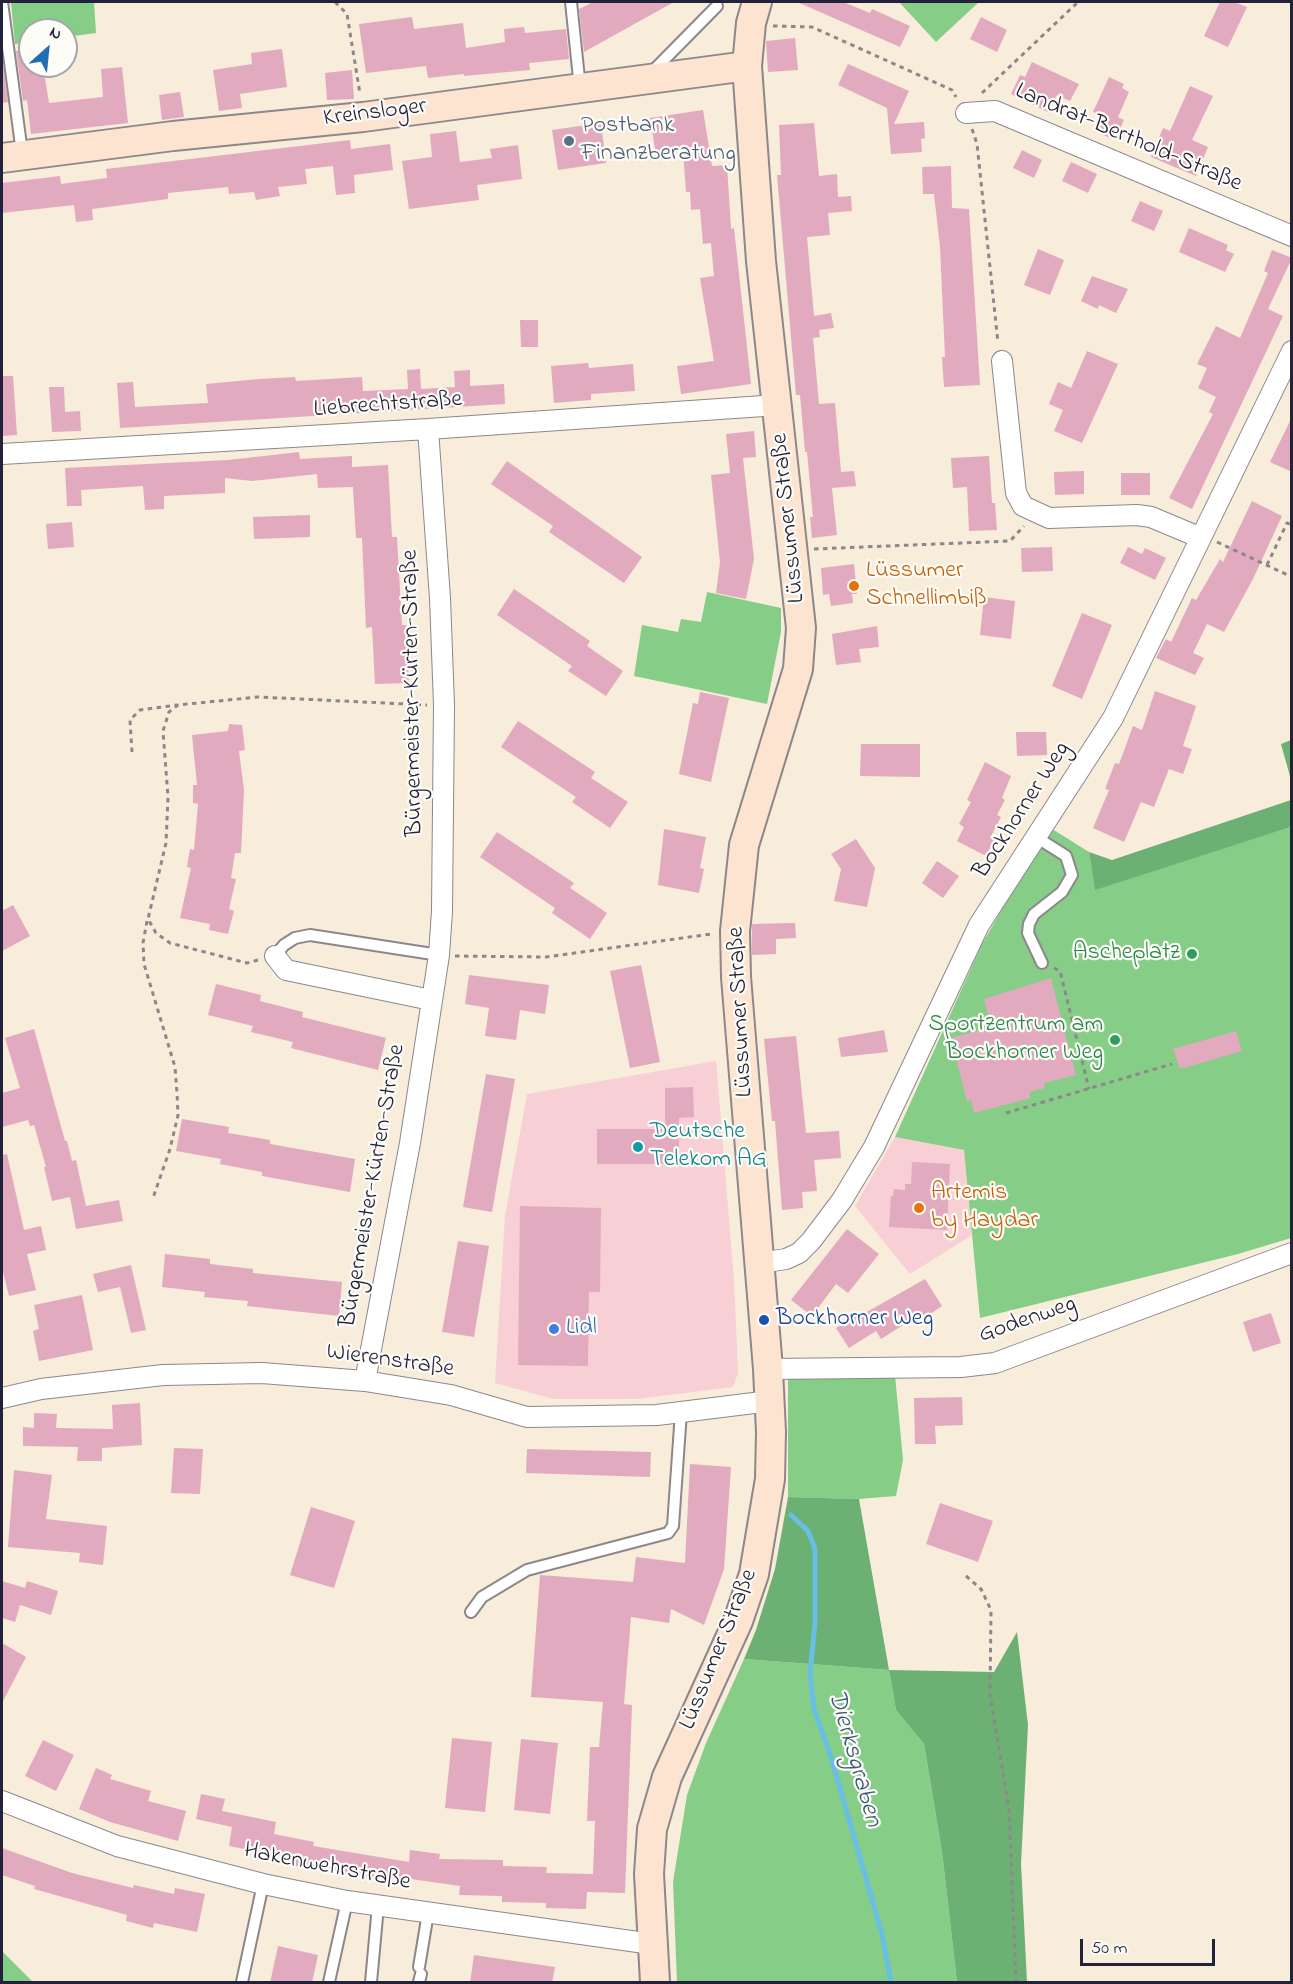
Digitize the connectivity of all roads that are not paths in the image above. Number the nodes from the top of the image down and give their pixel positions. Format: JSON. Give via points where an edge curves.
{"nodes":[{"id":1,"x":2,"y":2,"type":"edge"},
{"id":2,"x":571,"y":2,"type":"edge"},
{"id":3,"x":717,"y":6,"type":"dead end"},
{"id":4,"x":754,"y":12,"type":"edge"},
{"id":5,"x":747,"y":66,"type":"junction"},
{"id":6,"x":644,"y":80,"type":"junction"},
{"id":7,"x":580,"y":88,"type":"junction"},
{"id":8,"x":966,"y":113,"type":"road end"},
{"id":9,"x":12,"y":156,"type":"edge"},
{"id":10,"x":1292,"y":236,"type":"edge"},
{"id":11,"x":1292,"y":351,"type":"edge"},
{"id":12,"x":1002,"y":361,"type":"road end"},
{"id":13,"x":1286,"y":378,"type":"edge"},
{"id":14,"x":778,"y":405,"type":"junction"},
{"id":15,"x":428,"y":429,"type":"junction"},
{"id":16,"x":2,"y":454,"type":"edge"},
{"id":17,"x":1202,"y":536,"type":"junction"},
{"id":18,"x":1036,"y":837,"type":"junction"},
{"id":19,"x":439,"y":955,"type":"junction"},
{"id":20,"x":275,"y":956,"type":"joint"},
{"id":21,"x":1042,"y":963,"type":"road end"},
{"id":22,"x":431,"y":1000,"type":"junction"},
{"id":23,"x":1292,"y":1253,"type":"edge"},
{"id":24,"x":760,"y":1263,"type":"junction"},
{"id":25,"x":768,"y":1370,"type":"junction"},
{"id":26,"x":365,"y":1381,"type":"junction"},
{"id":27,"x":2,"y":1398,"type":"edge"},
{"id":28,"x":770,"y":1401,"type":"junction"},
{"id":29,"x":681,"y":1412,"type":"junction"},
{"id":30,"x":471,"y":1612,"type":"dead end"},
{"id":31,"x":2,"y":1801,"type":"edge"},
{"id":32,"x":263,"y":1884,"type":"junction"},
{"id":33,"x":346,"y":1901,"type":"junction"},
{"id":34,"x":378,"y":1906,"type":"junction"},
{"id":35,"x":428,"y":1913,"type":"junction"},
{"id":36,"x":652,"y":1944,"type":"junction"},
{"id":37,"x":420,"y":1974,"type":"edge"},
{"id":38,"x":242,"y":1983,"type":"edge"},
{"id":39,"x":329,"y":1983,"type":"edge"},
{"id":40,"x":371,"y":1983,"type":"edge"},
{"id":41,"x":655,"y":1983,"type":"edge"}],
"edges":[{"from":1,"to":9,"type":"lane"},
{"from":2,"to":7,"type":"lane"},
{"from":3,"to":6,"type":"lane"},
{"from":4,"to":5,"type":"main road","name":"Lüssumer Straße"},
{"from":5,"to":6,"type":"main road","name":"Kreinsloger"},
{"from":5,"to":14,"type":"main road","name":"Lüssumer Straße","via":[[761,261]]},
{"from":6,"to":7,"type":"main road","name":"Kreinsloger"},
{"from":7,"to":9,"type":"main road","name":"Kreinsloger"},
{"from":8,"to":10,"type":"street","name":"Landrat-Berthold-Straße","via":[[995,111]]},
{"from":11,"to":13,"type":"street","name":"Bockhorner Weg"},
{"from":12,"to":17,"type":"street","via":[[1016,493],[1023,506],[1049,518],[1137,515]]},
{"from":13,"to":17,"type":"street","name":"Bockhorner Weg"},
{"from":14,"to":15,"type":"street","name":"Liebrechtstraße"},
{"from":14,"to":24,"type":"main road","name":"Lüssumer Straße","via":[[801,628],[798,669],[744,845],[735,930]]},
{"from":15,"to":16,"type":"street","name":"Liebrechtstraße"},
{"from":15,"to":19,"type":"street","name":"Bürgermeister-Kürten-Straße","via":[[444,705]]},
{"from":17,"to":18,"type":"street","name":"Bockhorner Weg","via":[[1113,718]]},
{"from":18,"to":21,"type":"lane","via":[[1066,856],[1072,875],[1062,892],[1034,914],[1029,924],[1028,933]]},
{"from":18,"to":24,"type":"street","name":"Bockhorner Weg","via":[[979,925],[874,1147],[842,1200],[799,1253]]},
{"from":19,"to":20,"type":"lane","via":[[310,936],[284,945]]},
{"from":19,"to":22,"type":"street","name":"Bürgermeister-Kürten-Straße"},
{"from":20,"to":22,"type":"street","via":[[286,970]]},
{"from":22,"to":26,"type":"street","name":"Bürgermeister-Kürten-Straße","via":[[410,1143]]},
{"from":23,"to":25,"type":"street","name":"Godenweg","via":[[994,1363]]},
{"from":24,"to":25,"type":"main road","name":"Lüssumer Straße"},
{"from":25,"to":28,"type":"main road","name":"Lüssumer Straße"},
{"from":26,"to":27,"type":"street","name":"Wierenstraße","via":[[262,1373],[163,1375],[41,1389]]},
{"from":26,"to":29,"type":"street","name":"Wierenstraße","via":[[451,1395],[527,1417]]},
{"from":28,"to":29,"type":"street","name":"Wierenstraße"},
{"from":28,"to":36,"type":"main road","name":"Lüssumer Straße","via":[[770,1479],[754,1574],[738,1621],[667,1777],[652,1829]]},
{"from":29,"to":30,"type":"lane","via":[[673,1526],[668,1533],[527,1570],[482,1597]]},
{"from":31,"to":32,"type":"street","name":"Hakenwehrstraße","via":[[117,1846]]},
{"from":32,"to":33,"type":"street","name":"Hakenwehrstraße"},
{"from":32,"to":38,"type":"lane"},
{"from":33,"to":34,"type":"street","name":"Hakenwehrstraße"},
{"from":33,"to":39,"type":"lane"},
{"from":34,"to":35,"type":"street","name":"Hakenwehrstraße"},
{"from":34,"to":40,"type":"lane"},
{"from":35,"to":36,"type":"street","name":"Hakenwehrstraße"},
{"from":35,"to":37,"type":"lane"},
{"from":36,"to":41,"type":"main road","name":"Lüssumer Straße"}]}
